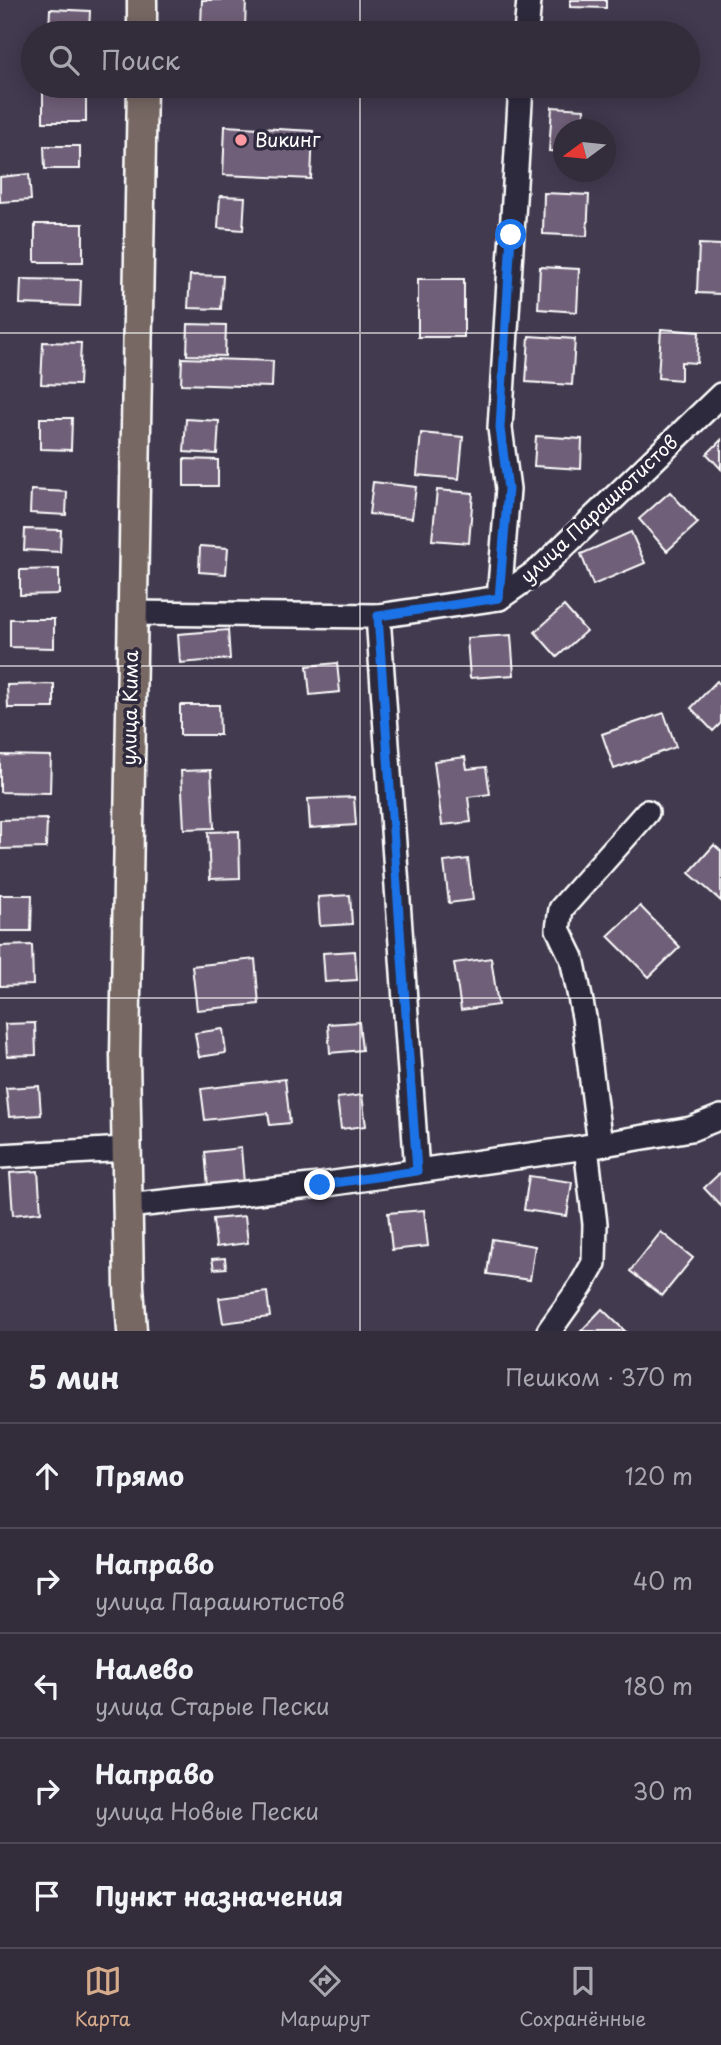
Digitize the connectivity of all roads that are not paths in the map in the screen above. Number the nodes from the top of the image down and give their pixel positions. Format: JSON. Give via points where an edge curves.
{"nodes":[{"id":1,"x":142,"y":0,"type":"edge"},
{"id":2,"x":528,"y":0,"type":"edge"},
{"id":3,"x":142,"y":21,"type":"edge"},
{"id":4,"x":527,"y":21,"type":"edge"},
{"id":5,"x":142,"y":98,"type":"edge"},
{"id":6,"x":521,"y":98,"type":"edge"},
{"id":7,"x":721,"y":395,"type":"edge"},
{"id":8,"x":499,"y":598,"type":"junction"},
{"id":9,"x":131,"y":613,"type":"junction"},
{"id":10,"x":378,"y":616,"type":"junction"},
{"id":11,"x":647,"y":812,"type":"dead end"},
{"id":12,"x":721,"y":1117,"type":"edge"},
{"id":13,"x":593,"y":1146,"type":"junction"},
{"id":14,"x":125,"y":1149,"type":"junction"},
{"id":15,"x":0,"y":1156,"type":"edge"},
{"id":16,"x":417,"y":1171,"type":"junction"},
{"id":17,"x":127,"y":1206,"type":"junction"},
{"id":18,"x":132,"y":1331,"type":"edge"},
{"id":19,"x":550,"y":1331,"type":"edge"}],
"edges":[{"from":1,"to":3,"type":"main road"},
{"from":2,"to":4,"type":"street"},
{"from":5,"to":9,"type":"main road","name":"улица Кима"},
{"from":6,"to":8,"type":"street","via":[[500,428],[508,489]]},
{"from":7,"to":8,"type":"street","name":"улица Парашютистов","via":[[539,570]]},
{"from":8,"to":10,"type":"street","name":"улица Парашютистов"},
{"from":9,"to":10,"type":"street","name":"улица Парашютистов"},
{"from":9,"to":14,"type":"main road","name":"улица Кима"},
{"from":10,"to":16,"type":"street"},
{"from":11,"to":13,"type":"street","via":[[561,909],[558,929],[572,958],[584,1017]]},
{"from":12,"to":13,"type":"street","via":[[691,1129]]},
{"from":13,"to":16,"type":"street"},
{"from":13,"to":19,"type":"street","via":[[594,1263]]},
{"from":14,"to":15,"type":"street"},
{"from":14,"to":17,"type":"main road","name":"улица Кима"},
{"from":16,"to":17,"type":"street"},
{"from":17,"to":18,"type":"main road","name":"улица Кима"}]}
